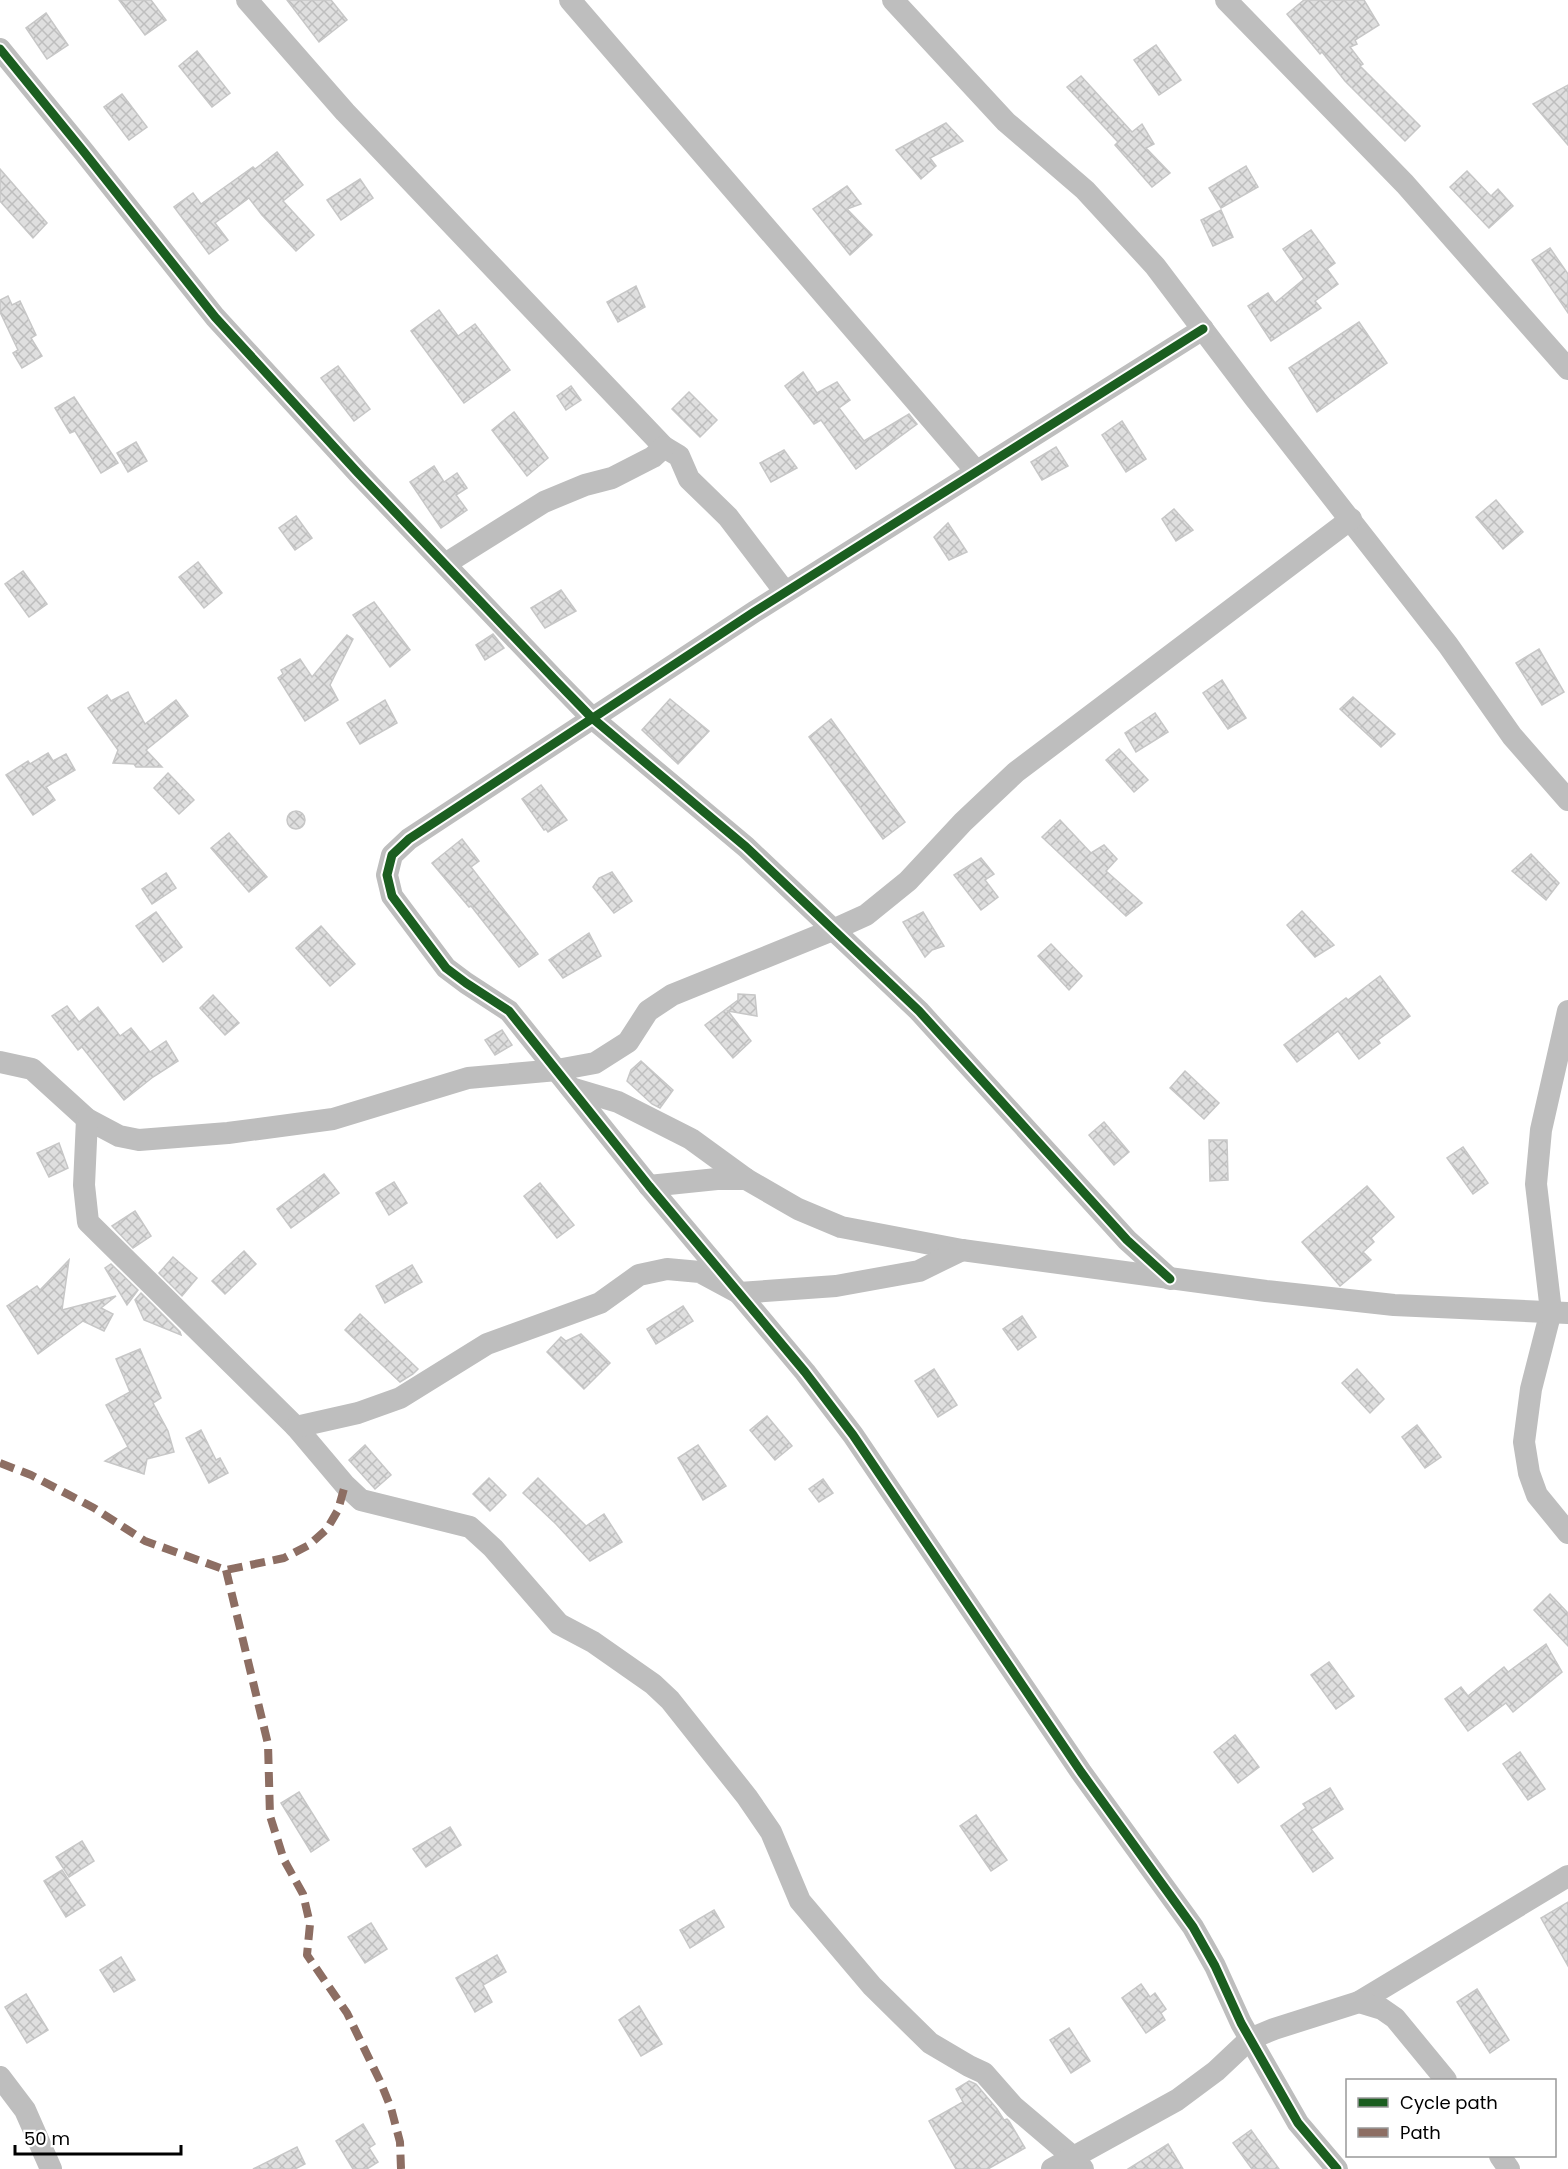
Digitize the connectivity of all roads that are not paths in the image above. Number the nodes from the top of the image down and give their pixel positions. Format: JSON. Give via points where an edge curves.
{"nodes":[{"id":1,"x":247,"y":0,"type":"edge"},
{"id":2,"x":570,"y":0,"type":"edge"},
{"id":3,"x":893,"y":0,"type":"edge"},
{"id":4,"x":1226,"y":0,"type":"edge"},
{"id":5,"x":0,"y":49,"type":"edge"},
{"id":6,"x":1203,"y":329,"type":"junction"},
{"id":7,"x":1568,"y":369,"type":"edge"},
{"id":8,"x":664,"y":447,"type":"junction"},
{"id":9,"x":976,"y":471,"type":"junction"},
{"id":10,"x":1351,"y":519,"type":"junction"},
{"id":11,"x":445,"y":564,"type":"junction"},
{"id":12,"x":785,"y":592,"type":"junction"},
{"id":13,"x":591,"y":717,"type":"junction"},
{"id":14,"x":1568,"y":800,"type":"edge"},
{"id":15,"x":835,"y":929,"type":"junction"},
{"id":16,"x":1568,"y":1011,"type":"edge"},
{"id":17,"x":0,"y":1062,"type":"edge"},
{"id":18,"x":557,"y":1070,"type":"junction"},
{"id":19,"x":571,"y":1088,"type":"junction"},
{"id":20,"x":87,"y":1119,"type":"junction"},
{"id":21,"x":746,"y":1179,"type":"junction"},
{"id":22,"x":649,"y":1186,"type":"junction"},
{"id":23,"x":962,"y":1250,"type":"junction"},
{"id":24,"x":1170,"y":1279,"type":"junction"},
{"id":25,"x":739,"y":1293,"type":"junction"},
{"id":26,"x":1560,"y":1312,"type":"edge"},
{"id":27,"x":296,"y":1427,"type":"junction"},
{"id":28,"x":1568,"y":1533,"type":"edge"},
{"id":29,"x":1568,"y":1876,"type":"edge"},
{"id":30,"x":1359,"y":2002,"type":"junction"},
{"id":31,"x":1250,"y":2039,"type":"junction"},
{"id":32,"x":0,"y":2077,"type":"edge"},
{"id":33,"x":1445,"y":2079,"type":"edge"},
{"id":34,"x":1078,"y":2163,"type":"edge"},
{"id":35,"x":51,"y":2169,"type":"edge"},
{"id":36,"x":1052,"y":2169,"type":"edge"},
{"id":37,"x":1337,"y":2169,"type":"edge"}],
"edges":[{"from":1,"to":8,"type":"street","via":[[345,112]]},
{"from":2,"to":9,"type":"street"},
{"from":3,"to":6,"type":"street","via":[[1006,122],[1085,190],[1155,266]]},
{"from":4,"to":7,"type":"street","via":[[1405,184]]},
{"from":5,"to":11,"type":"street","via":[[215,317]]},
{"from":6,"to":9,"type":"street"},
{"from":6,"to":10,"type":"street"},
{"from":8,"to":11,"type":"street","via":[[612,478],[544,502]]},
{"from":8,"to":12,"type":"street","via":[[679,456],[689,479],[728,517]]},
{"from":9,"to":12,"type":"street"},
{"from":10,"to":14,"type":"street","via":[[1512,736]]},
{"from":10,"to":15,"type":"street","via":[[1016,772],[908,881],[866,915]]},
{"from":11,"to":13,"type":"street"},
{"from":12,"to":13,"type":"street"},
{"from":13,"to":15,"type":"street","via":[[746,847]]},
{"from":13,"to":18,"type":"street","via":[[409,839],[392,855],[387,875],[392,896],[446,968],[509,1011]]},
{"from":15,"to":18,"type":"street","via":[[672,995],[648,1011],[628,1042],[594,1063]]},
{"from":15,"to":24,"type":"street","via":[[919,1011],[1127,1240]]},
{"from":16,"to":26,"type":"street","via":[[1541,1130],[1536,1185]]},
{"from":17,"to":20,"type":"street","via":[[32,1069]]},
{"from":18,"to":19,"type":"street"},
{"from":18,"to":20,"type":"street","via":[[468,1078],[333,1119],[228,1133],[139,1140],[119,1136]]},
{"from":19,"to":21,"type":"street","via":[[618,1102],[691,1139]]},
{"from":19,"to":22,"type":"street"},
{"from":20,"to":27,"type":"street","via":[[84,1185],[88,1222]]},
{"from":21,"to":22,"type":"street"},
{"from":21,"to":23,"type":"street","via":[[798,1209],[841,1227]]},
{"from":22,"to":25,"type":"street"},
{"from":23,"to":24,"type":"street"},
{"from":23,"to":25,"type":"street","via":[[918,1271],[836,1286]]},
{"from":24,"to":26,"type":"street","via":[[1394,1305]]},
{"from":25,"to":27,"type":"street","via":[[700,1272],[667,1269],[639,1275],[600,1303],[487,1344],[400,1398],[358,1413]]},
{"from":25,"to":31,"type":"street","via":[[853,1435],[1081,1772],[1193,1927]]},
{"from":26,"to":28,"type":"street","via":[[1531,1389],[1524,1442],[1537,1495]]},
{"from":27,"to":34,"type":"street","via":[[361,1500],[470,1527],[559,1624],[593,1642],[670,1700],[771,1832],[800,1901],[872,1986],[930,2043],[984,2073],[1014,2107]]},
{"from":29,"to":30,"type":"street"},
{"from":30,"to":31,"type":"street"},
{"from":30,"to":33,"type":"street","via":[[1395,2018]]},
{"from":31,"to":34,"type":"street","via":[[1177,2100]]},
{"from":31,"to":37,"type":"street","via":[[1298,2123]]},
{"from":32,"to":35,"type":"street","via":[[25,2110]]},
{"from":34,"to":36,"type":"street"}]}
